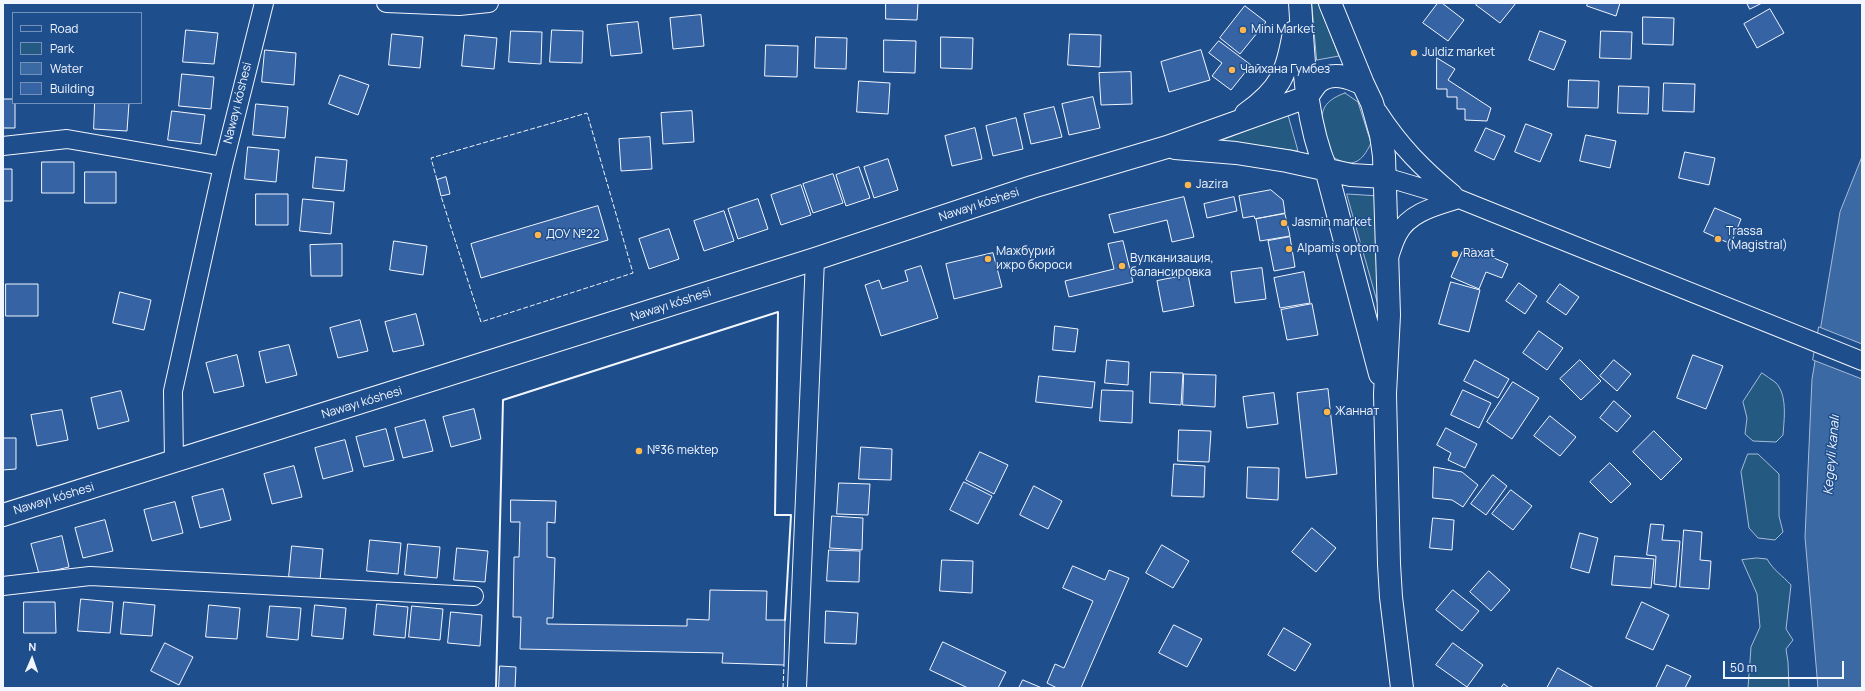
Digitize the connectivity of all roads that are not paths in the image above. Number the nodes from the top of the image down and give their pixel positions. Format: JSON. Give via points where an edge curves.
{"nodes":[{"id":1,"x":264,"y":3,"type":"edge"},
{"id":2,"x":386,"y":3,"type":"edge"},
{"id":3,"x":489,"y":3,"type":"edge"},
{"id":4,"x":1300,"y":3,"type":"edge"},
{"id":5,"x":1330,"y":3,"type":"edge"},
{"id":6,"x":1368,"y":93,"type":"junction"},
{"id":7,"x":1307,"y":97,"type":"junction"},
{"id":8,"x":1230,"y":126,"type":"junction"},
{"id":9,"x":3,"y":146,"type":"edge"},
{"id":10,"x":1167,"y":147,"type":"junction"},
{"id":11,"x":223,"y":166,"type":"junction"},
{"id":12,"x":1326,"y":169,"type":"junction"},
{"id":13,"x":1385,"y":177,"type":"junction"},
{"id":14,"x":1459,"y":199,"type":"junction"},
{"id":15,"x":815,"y":259,"type":"junction"},
{"id":16,"x":1387,"y":260,"type":"junction"},
{"id":17,"x":1862,"y":360,"type":"edge"},
{"id":18,"x":1385,"y":394,"type":"junction"},
{"id":19,"x":174,"y":462,"type":"junction"},
{"id":20,"x":3,"y":515,"type":"edge"},
{"id":21,"x":3,"y":586,"type":"edge"},
{"id":22,"x":474,"y":596,"type":"dead end"},
{"id":23,"x":797,"y":688,"type":"edge"},
{"id":24,"x":1402,"y":688,"type":"edge"}],
"edges":[{"from":1,"to":11,"type":"street","name":"Nawayı kóshesi"},
{"from":2,"to":3,"type":"street","via":[[459,6]]},
{"from":4,"to":7,"type":"main road"},
{"from":4,"to":8,"type":"main road","via":[[1289,60],[1278,85],[1261,104]]},
{"from":5,"to":6,"type":"main road"},
{"from":6,"to":7,"type":"main road","via":[[1346,76],[1331,76],[1318,82]]},
{"from":6,"to":13,"type":"main road","via":[[1381,135]]},
{"from":6,"to":14,"type":"street","via":[[1388,128],[1423,169]]},
{"from":7,"to":8,"type":"main road"},
{"from":7,"to":12,"type":"main road","via":[[1318,148]]},
{"from":8,"to":10,"type":"main road","name":"Nawayı kóshesi"},
{"from":9,"to":11,"type":"street","via":[[67,139]]},
{"from":10,"to":12,"type":"main road","via":[[1236,153]]},
{"from":10,"to":15,"type":"main road","name":"Nawayı kóshesi","via":[[1032,187]]},
{"from":11,"to":19,"type":"street","name":"Nawayı kóshesi","via":[[173,391]]},
{"from":12,"to":13,"type":"main road","via":[[1351,175]]},
{"from":12,"to":18,"type":"main road"},
{"from":13,"to":14,"type":"street"},
{"from":13,"to":16,"type":"main road"},
{"from":14,"to":16,"type":"street","via":[[1428,209],[1410,219],[1398,232]]},
{"from":14,"to":17,"type":"street"},
{"from":15,"to":19,"type":"main road","name":"Nawayı kóshesi"},
{"from":15,"to":23,"type":"street"},
{"from":16,"to":18,"type":"main road","via":[[1389,315]]},
{"from":18,"to":24,"type":"main road","via":[[1391,591]]},
{"from":19,"to":20,"type":"main road","name":"Nawayı kóshesi"},
{"from":21,"to":22,"type":"street","via":[[90,576]]}]}
